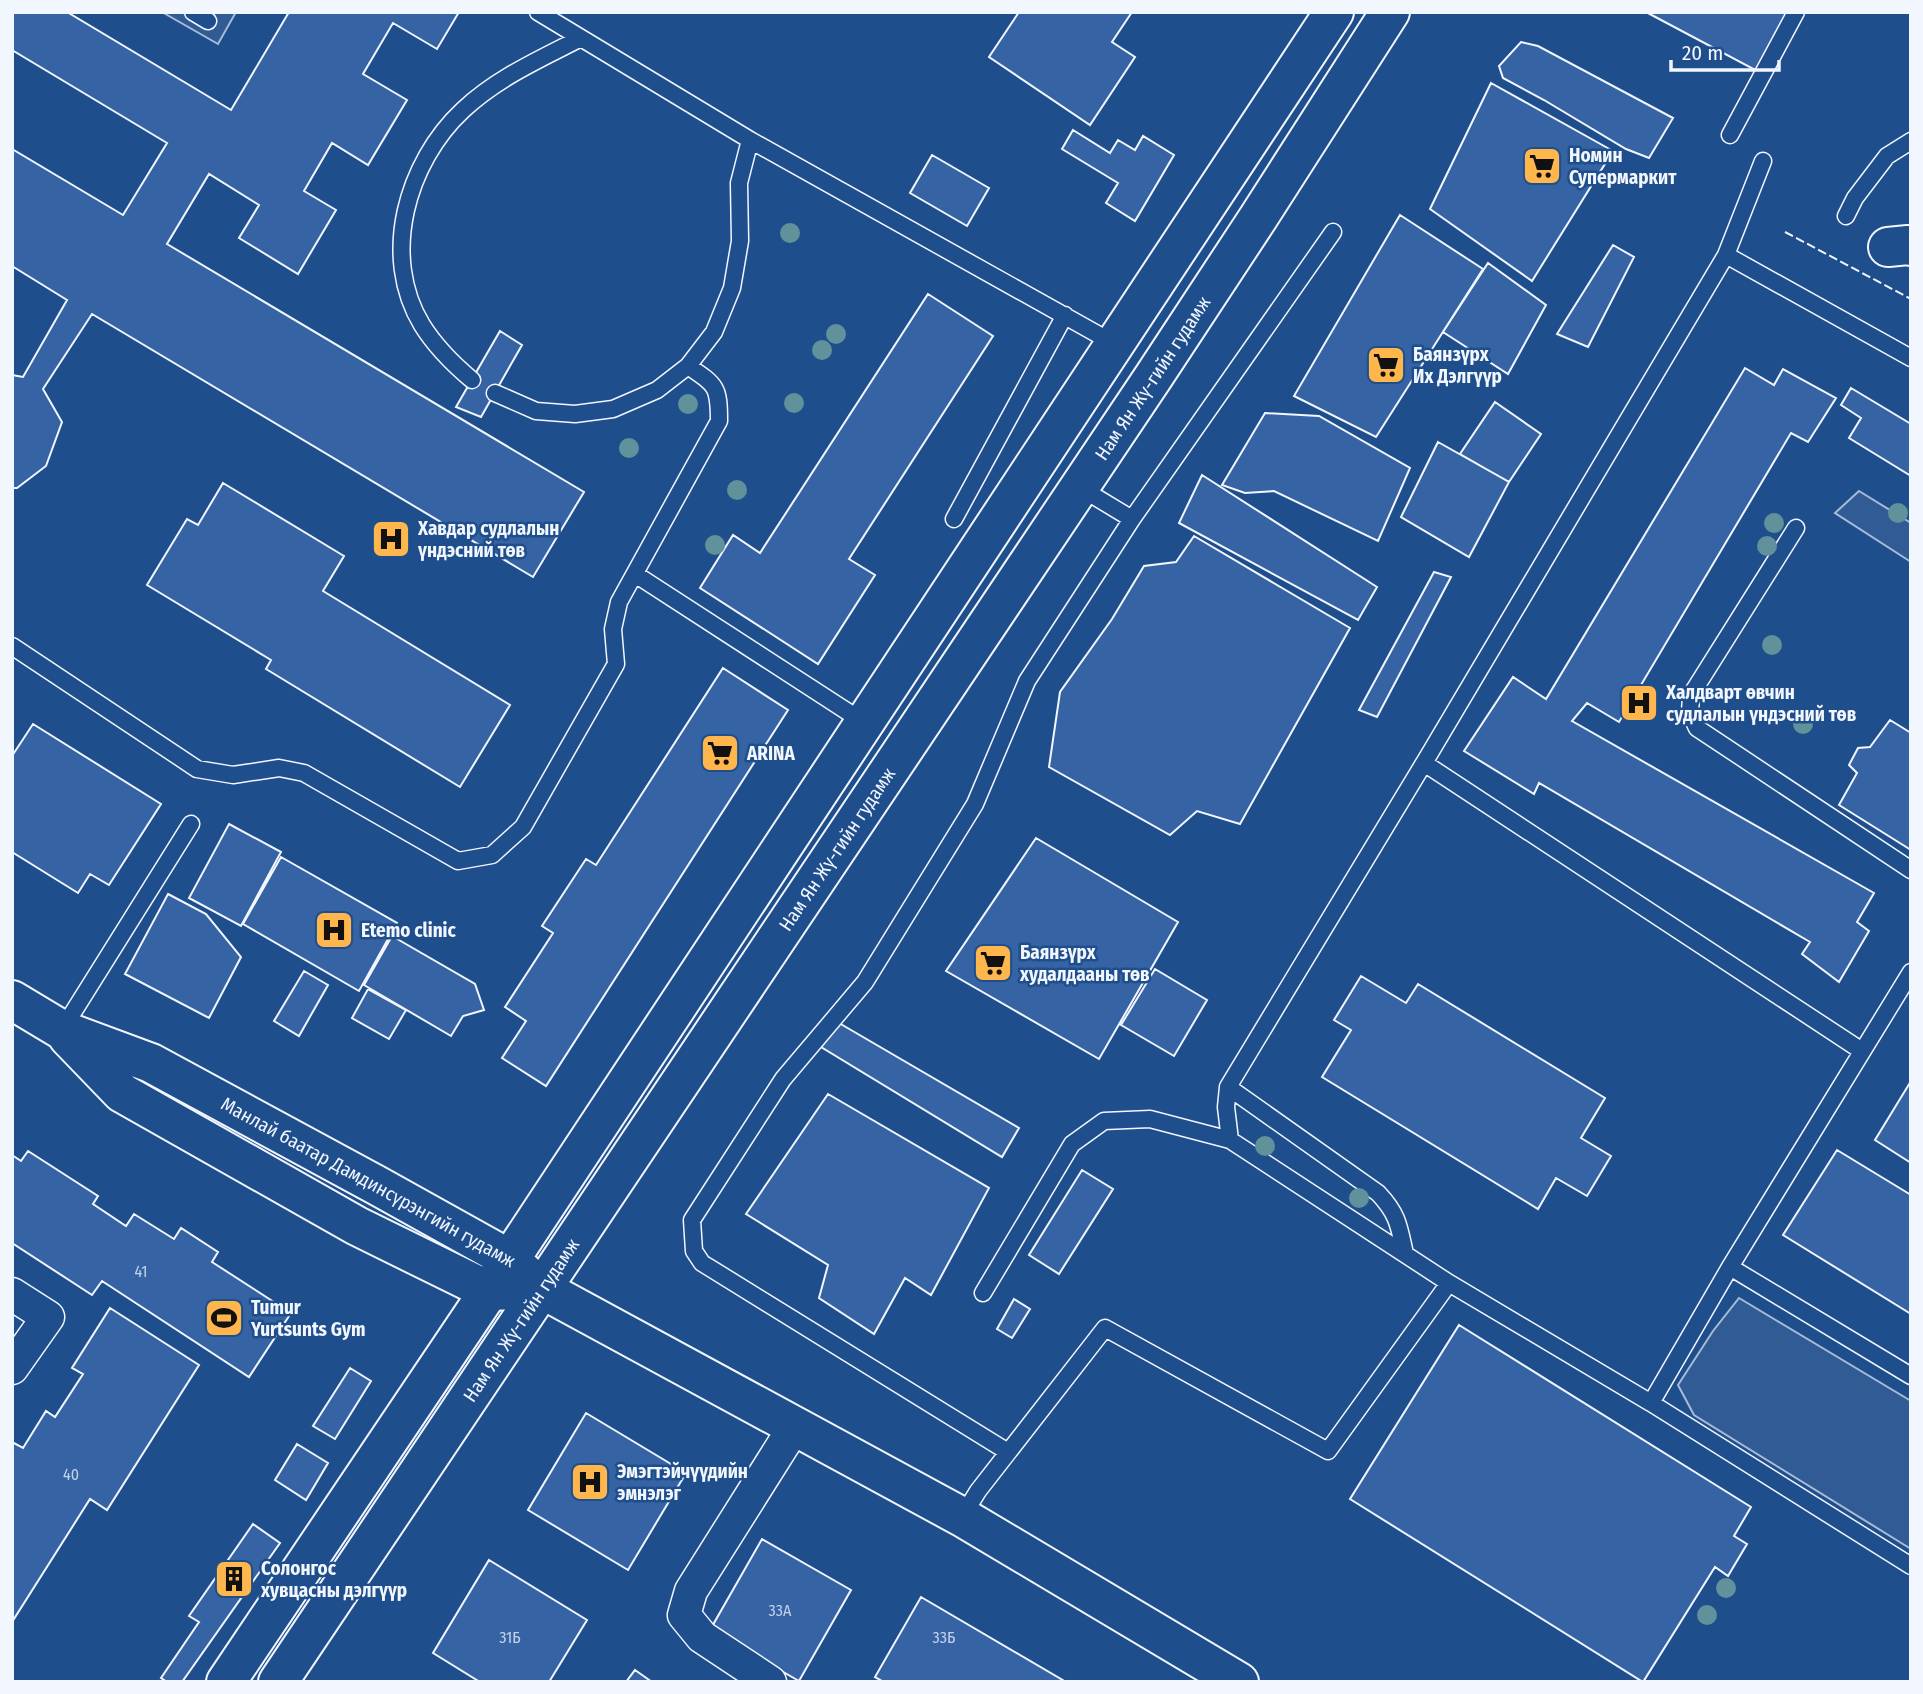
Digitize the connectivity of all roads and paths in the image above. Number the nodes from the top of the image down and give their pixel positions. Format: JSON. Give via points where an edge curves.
{"nodes":[{"id":1,"x":193,"y":12,"type":"edge"},
{"id":2,"x":538,"y":12,"type":"edge"},
{"id":3,"x":1334,"y":12,"type":"edge"},
{"id":4,"x":1390,"y":12,"type":"edge"},
{"id":5,"x":1796,"y":12,"type":"edge"},
{"id":6,"x":208,"y":21,"type":"dead end"},
{"id":7,"x":582,"y":38,"type":"junction"},
{"id":8,"x":1730,"y":135,"type":"dead end"},
{"id":9,"x":750,"y":140,"type":"junction"},
{"id":10,"x":1911,"y":141,"type":"edge"},
{"id":11,"x":1763,"y":161,"type":"dead end"},
{"id":12,"x":1846,"y":216,"type":"dead end"},
{"id":13,"x":1332,"y":232,"type":"dead end"},
{"id":14,"x":1726,"y":255,"type":"junction"},
{"id":15,"x":1065,"y":315,"type":"junction"},
{"id":16,"x":1115,"y":344,"type":"junction"},
{"id":17,"x":1911,"y":358,"type":"edge"},
{"id":18,"x":688,"y":366,"type":"junction"},
{"id":19,"x":472,"y":380,"type":"dead end"},
{"id":20,"x":495,"y":393,"type":"dead end"},
{"id":21,"x":1079,"y":487,"type":"junction"},
{"id":22,"x":954,"y":519,"type":"dead end"},
{"id":23,"x":1132,"y":519,"type":"junction"},
{"id":24,"x":1796,"y":528,"type":"dead end"},
{"id":25,"x":635,"y":574,"type":"junction"},
{"id":26,"x":12,"y":646,"type":"edge"},
{"id":27,"x":865,"y":723,"type":"junction"},
{"id":28,"x":1424,"y":763,"type":"junction"},
{"id":29,"x":191,"y":824,"type":"dead end"},
{"id":30,"x":1911,"y":870,"type":"edge"},
{"id":31,"x":1911,"y":972,"type":"edge"},
{"id":32,"x":12,"y":1000,"type":"edge"},
{"id":33,"x":62,"y":1030,"type":"junction"},
{"id":34,"x":1862,"y":1051,"type":"junction"},
{"id":35,"x":1228,"y":1087,"type":"junction"},
{"id":36,"x":1230,"y":1140,"type":"junction"},
{"id":37,"x":1405,"y":1254,"type":"junction"},
{"id":38,"x":509,"y":1259,"type":"junction"},
{"id":39,"x":1730,"y":1267,"type":"junction"},
{"id":40,"x":1449,"y":1283,"type":"junction"},
{"id":41,"x":541,"y":1289,"type":"junction"},
{"id":42,"x":489,"y":1291,"type":"junction"},
{"id":43,"x":983,"y":1293,"type":"dead end"},
{"id":44,"x":12,"y":1294,"type":"edge"},
{"id":45,"x":12,"y":1368,"type":"edge"},
{"id":46,"x":1911,"y":1376,"type":"edge"},
{"id":47,"x":1651,"y":1403,"type":"junction"},
{"id":48,"x":795,"y":1426,"type":"junction"},
{"id":49,"x":1008,"y":1452,"type":"junction"},
{"id":50,"x":962,"y":1517,"type":"junction"},
{"id":51,"x":1911,"y":1566,"type":"edge"},
{"id":52,"x":226,"y":1682,"type":"edge"},
{"id":53,"x":278,"y":1682,"type":"edge"},
{"id":54,"x":770,"y":1682,"type":"edge"},
{"id":55,"x":1240,"y":1682,"type":"edge"}],
"edges":[{"from":1,"to":6,"type":"lane"},
{"from":2,"to":7,"type":"lane"},
{"from":3,"to":16,"type":"main road"},
{"from":4,"to":21,"type":"main road","name":"Нам Ян Жү-гийн гудамж"},
{"from":5,"to":8,"type":"lane"},
{"from":7,"to":9,"type":"lane"},
{"from":7,"to":19,"type":"lane","via":[[500,82],[463,110],[440,135],[410,192],[402,262],[409,296],[438,348]]},
{"from":9,"to":15,"type":"lane"},
{"from":9,"to":18,"type":"lane","via":[[738,183],[740,241],[732,288],[714,331]]},
{"from":10,"to":12,"type":"lane","via":[[1887,156]]},
{"from":11,"to":14,"type":"lane"},
{"from":13,"to":23,"type":"lane"},
{"from":14,"to":17,"type":"lane"},
{"from":14,"to":28,"type":"lane"},
{"from":15,"to":16,"type":"lane"},
{"from":15,"to":22,"type":"lane"},
{"from":16,"to":27,"type":"main road"},
{"from":18,"to":20,"type":"lane","via":[[657,390],[613,409],[575,414],[536,411]]},
{"from":18,"to":25,"type":"lane","via":[[713,383],[719,421]]},
{"from":21,"to":23,"type":"lane"},
{"from":21,"to":41,"type":"main road","name":"Нам Ян Жү-гийн гудамж"},
{"from":23,"to":49,"type":"lane","via":[[1027,681],[975,804],[865,982],[783,1079],[692,1220],[694,1251],[702,1263]]},
{"from":24,"to":30,"type":"lane","via":[[1691,695],[1690,713],[1697,728]]},
{"from":25,"to":26,"type":"lane","via":[[619,602],[613,629],[616,664],[523,827],[492,855],[458,860],[304,773],[279,768],[233,775],[197,769]]},
{"from":25,"to":27,"type":"lane"},
{"from":27,"to":38,"type":"main road"},
{"from":28,"to":34,"type":"lane"},
{"from":28,"to":35,"type":"lane"},
{"from":29,"to":33,"type":"lane"},
{"from":31,"to":34,"type":"lane"},
{"from":32,"to":33,"type":"main road","name":"Манлай баатар Дамдинсүрэнгийн гудамж"},
{"from":33,"to":38,"type":"main road","name":"Манлай баатар Дамдинсүрэнгийн гудамж","via":[[151,1063]]},
{"from":33,"to":42,"type":"main road","name":"Манлай баатар Дамдинсүрэнгийн гудамж","via":[[122,1093],[357,1226]]},
{"from":34,"to":39,"type":"lane"},
{"from":35,"to":36,"type":"lane"},
{"from":35,"to":37,"type":"lane","via":[[1378,1193],[1399,1223]]},
{"from":36,"to":37,"type":"lane"},
{"from":36,"to":43,"type":"lane","via":[[1150,1119],[1104,1121],[1072,1144]]},
{"from":37,"to":40,"type":"lane"},
{"from":38,"to":41,"type":"main road","name":"Манлай баатар Дамдинсүрэнгийн гудамж"},
{"from":38,"to":42,"type":"main road"},
{"from":39,"to":46,"type":"lane"},
{"from":39,"to":47,"type":"lane"},
{"from":40,"to":47,"type":"lane"},
{"from":40,"to":49,"type":"lane","via":[[1328,1451],[1105,1328]]},
{"from":41,"to":42,"type":"main road","name":"Манлай баатар Дамдинсүрэнгийн гудамж"},
{"from":41,"to":48,"type":"main road"},
{"from":41,"to":53,"type":"main road","name":"Нам Ян Жү-гийн гудамж"},
{"from":42,"to":52,"type":"main road"},
{"from":44,"to":45,"type":"street","via":[[48,1317]]},
{"from":47,"to":51,"type":"lane"},
{"from":48,"to":50,"type":"main road"},
{"from":48,"to":54,"type":"street","via":[[691,1591],[684,1615],[702,1637]]},
{"from":49,"to":50,"type":"lane"},
{"from":50,"to":55,"type":"main road"}]}
